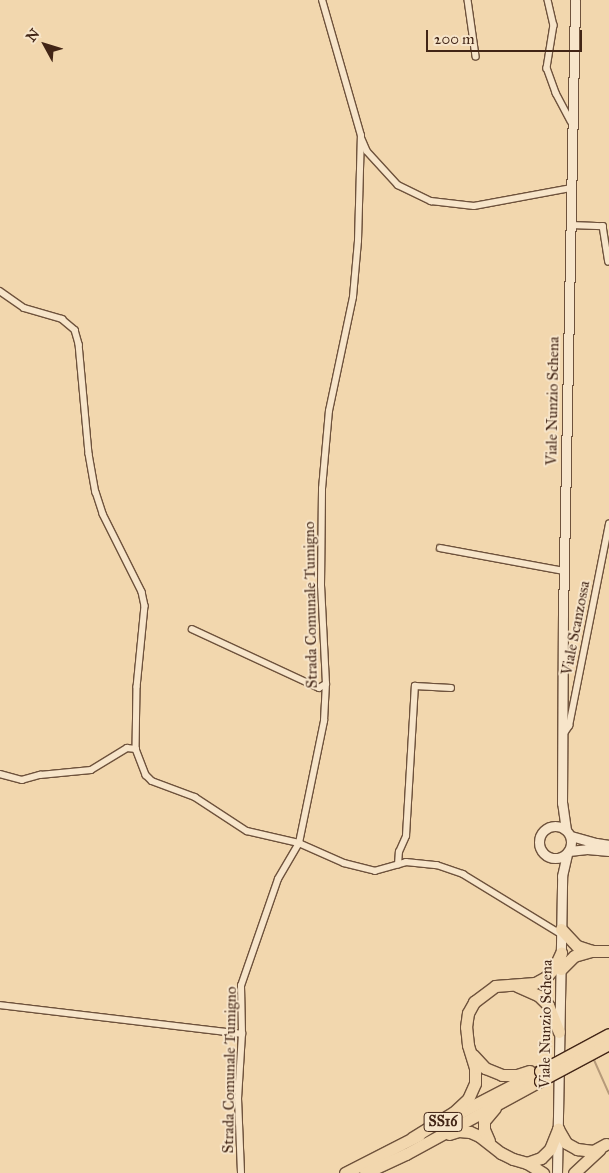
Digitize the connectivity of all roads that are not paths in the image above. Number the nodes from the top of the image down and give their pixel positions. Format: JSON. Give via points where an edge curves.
{"nodes":[{"id":1,"x":322,"y":0,"type":"edge"},
{"id":2,"x":468,"y":0,"type":"edge"},
{"id":3,"x":548,"y":0,"type":"edge"},
{"id":4,"x":575,"y":0,"type":"edge"},
{"id":5,"x":476,"y":56,"type":"dead end"},
{"id":6,"x":572,"y":123,"type":"junction"},
{"id":7,"x":361,"y":136,"type":"junction"},
{"id":8,"x":571,"y":188,"type":"junction"},
{"id":9,"x":571,"y":225,"type":"junction"},
{"id":10,"x":609,"y":262,"type":"edge"},
{"id":11,"x":0,"y":291,"type":"edge"},
{"id":12,"x":609,"y":524,"type":"edge"},
{"id":13,"x":440,"y":548,"type":"dead end"},
{"id":14,"x":564,"y":570,"type":"junction"},
{"id":15,"x":192,"y":629,"type":"dead end"},
{"id":16,"x":326,"y":684,"type":"junction"},
{"id":17,"x":450,"y":688,"type":"dead end"},
{"id":18,"x":562,"y":734,"type":"junction"},
{"id":19,"x":136,"y":749,"type":"junction"},
{"id":20,"x":0,"y":774,"type":"edge"},
{"id":21,"x":562,"y":803,"type":"junction"},
{"id":22,"x":548,"y":828,"type":"junction"},
{"id":23,"x":568,"y":833,"type":"junction"},
{"id":24,"x":299,"y":843,"type":"junction"},
{"id":25,"x":609,"y":844,"type":"edge"},
{"id":26,"x":609,"y":851,"type":"edge"},
{"id":27,"x":568,"y":852,"type":"junction"},
{"id":28,"x":548,"y":857,"type":"junction"},
{"id":29,"x":398,"y":865,"type":"junction"},
{"id":30,"x":562,"y":876,"type":"junction"},
{"id":31,"x":561,"y":931,"type":"junction"},
{"id":32,"x":592,"y":951,"type":"junction"},
{"id":33,"x":609,"y":951,"type":"edge"},
{"id":34,"x":561,"y":953,"type":"junction"},
{"id":35,"x":560,"y":970,"type":"junction"},
{"id":36,"x":508,"y":984,"type":"junction"},
{"id":37,"x":0,"y":1004,"type":"edge"},
{"id":38,"x":559,"y":1032,"type":"junction"},
{"id":39,"x":242,"y":1034,"type":"junction"},
{"id":40,"x":609,"y":1034,"type":"edge"},
{"id":41,"x":609,"y":1044,"type":"edge"},
{"id":42,"x":472,"y":1054,"type":"junction"},
{"id":43,"x":540,"y":1073,"type":"junction"},
{"id":44,"x":517,"y":1093,"type":"junction"},
{"id":45,"x":558,"y":1129,"type":"junction"},
{"id":46,"x":412,"y":1138,"type":"junction"},
{"id":47,"x":489,"y":1141,"type":"junction"},
{"id":48,"x":608,"y":1143,"type":"edge"},
{"id":49,"x":406,"y":1154,"type":"junction"},
{"id":50,"x":526,"y":1162,"type":"junction"},
{"id":51,"x":241,"y":1173,"type":"edge"},
{"id":52,"x":346,"y":1173,"type":"edge"},
{"id":53,"x":365,"y":1173,"type":"edge"},
{"id":54,"x":543,"y":1173,"type":"edge"},
{"id":55,"x":558,"y":1173,"type":"edge"},
{"id":56,"x":574,"y":1173,"type":"edge"}],
"edges":[{"from":1,"to":7,"type":"street","name":"Strada Comunale Tumigno"},
{"from":2,"to":5,"type":"street"},
{"from":3,"to":6,"type":"street","via":[[554,25],[547,68]]},
{"from":4,"to":6,"type":"street","name":"Viale Nunzio Schena"},
{"from":6,"to":8,"type":"street","name":"Viale Nunzio Schena"},
{"from":7,"to":8,"type":"street","via":[[367,151],[398,185],[431,201],[474,206]]},
{"from":7,"to":16,"type":"street","name":"Strada Comunale Tumigno","via":[[353,297],[329,412],[322,489],[320,586]]},
{"from":8,"to":9,"type":"street","name":"Viale Nunzio Schena"},
{"from":9,"to":10,"type":"street","via":[[603,226]]},
{"from":9,"to":14,"type":"street","name":"Viale Nunzio Schena"},
{"from":11,"to":19,"type":"street","via":[[24,308],[62,318],[75,330],[96,492],[103,514],[142,592],[145,606],[137,687]]},
{"from":12,"to":18,"type":"street","name":"Viale Scanzossa","via":[[569,726]]},
{"from":13,"to":14,"type":"street"},
{"from":14,"to":18,"type":"street","name":"Viale Nunzio Schena"},
{"from":15,"to":16,"type":"street","via":[[320,688]]},
{"from":16,"to":24,"type":"street","name":"Strada Comunale Tumigno","via":[[324,721]]},
{"from":17,"to":29,"type":"street","via":[[415,686],[406,836]]},
{"from":18,"to":21,"type":"street","name":"Viale Nunzio Schena"},
{"from":19,"to":20,"type":"street","via":[[127,748],[91,770],[22,780]]},
{"from":19,"to":24,"type":"street","via":[[146,775],[152,781],[195,797],[247,831]]},
{"from":21,"to":22,"type":"street","name":"Viale Nunzio Schena"},
{"from":21,"to":23,"type":"street","name":"Viale Nunzio Schena"},
{"from":22,"to":23,"type":"street","via":[[553,826]]},
{"from":22,"to":28,"type":"street","via":[[539,841]]},
{"from":23,"to":25,"type":"street","via":[[596,844]]},
{"from":23,"to":27,"type":"street","via":[[572,841]]},
{"from":24,"to":29,"type":"street","via":[[344,863],[375,870]]},
{"from":24,"to":39,"type":"street","name":"Strada Comunale Tumigno","via":[[278,879],[241,986]]},
{"from":26,"to":27,"type":"street","via":[[587,849]]},
{"from":27,"to":28,"type":"street","via":[[560,858]]},
{"from":27,"to":30,"type":"street","name":"Viale Nunzio Schena"},
{"from":28,"to":30,"type":"street"},
{"from":29,"to":31,"type":"street","via":[[406,862],[437,865],[463,874]]},
{"from":30,"to":31,"type":"street","name":"Viale Nunzio Schena"},
{"from":31,"to":32,"type":"highway","via":[[577,946]]},
{"from":31,"to":34,"type":"street","name":"Viale Nunzio Schena"},
{"from":32,"to":33,"type":"highway"},
{"from":32,"to":35,"type":"highway","via":[[574,956]]},
{"from":34,"to":35,"type":"street","name":"Viale Nunzio Schena"},
{"from":34,"to":36,"type":"highway","via":[[546,977],[535,983]]},
{"from":35,"to":38,"type":"street","name":"Viale Nunzio Schena"},
{"from":36,"to":38,"type":"highway","via":[[526,988],[540,996],[548,1005]]},
{"from":36,"to":42,"type":"highway","via":[[485,992],[468,1013],[466,1027]]},
{"from":37,"to":39,"type":"street"},
{"from":38,"to":45,"type":"street","name":"Viale Nunzio Schena"},
{"from":39,"to":51,"type":"street","name":"Strada Comunale Tumigno","via":[[238,1099]]},
{"from":40,"to":43,"type":"highway","number":"SS16","bridge":true},
{"from":41,"to":43,"type":"highway","number":"SS16","bridge":true},
{"from":42,"to":43,"type":"highway","via":[[485,1068],[502,1075]]},
{"from":42,"to":46,"type":"highway","via":[[476,1068],[475,1083],[468,1099],[454,1112]]},
{"from":43,"to":44,"type":"highway","number":"SS16"},
{"from":43,"to":46,"type":"highway","number":"SS16"},
{"from":44,"to":47,"type":"highway","via":[[491,1111],[484,1121]]},
{"from":44,"to":49,"type":"highway","number":"SS16"},
{"from":45,"to":48,"type":"highway","via":[[566,1143],[576,1149],[592,1151]]},
{"from":45,"to":50,"type":"highway","via":[[550,1149],[541,1158]]},
{"from":45,"to":55,"type":"street","name":"Viale Nunzio Schena"},
{"from":46,"to":52,"type":"highway","number":"SS16"},
{"from":47,"to":49,"type":"highway","via":[[470,1132],[458,1131]]},
{"from":47,"to":50,"type":"highway","via":[[501,1153]]},
{"from":48,"to":56,"type":"highway"},
{"from":49,"to":53,"type":"highway","number":"SS16"},
{"from":50,"to":54,"type":"highway"}]}
